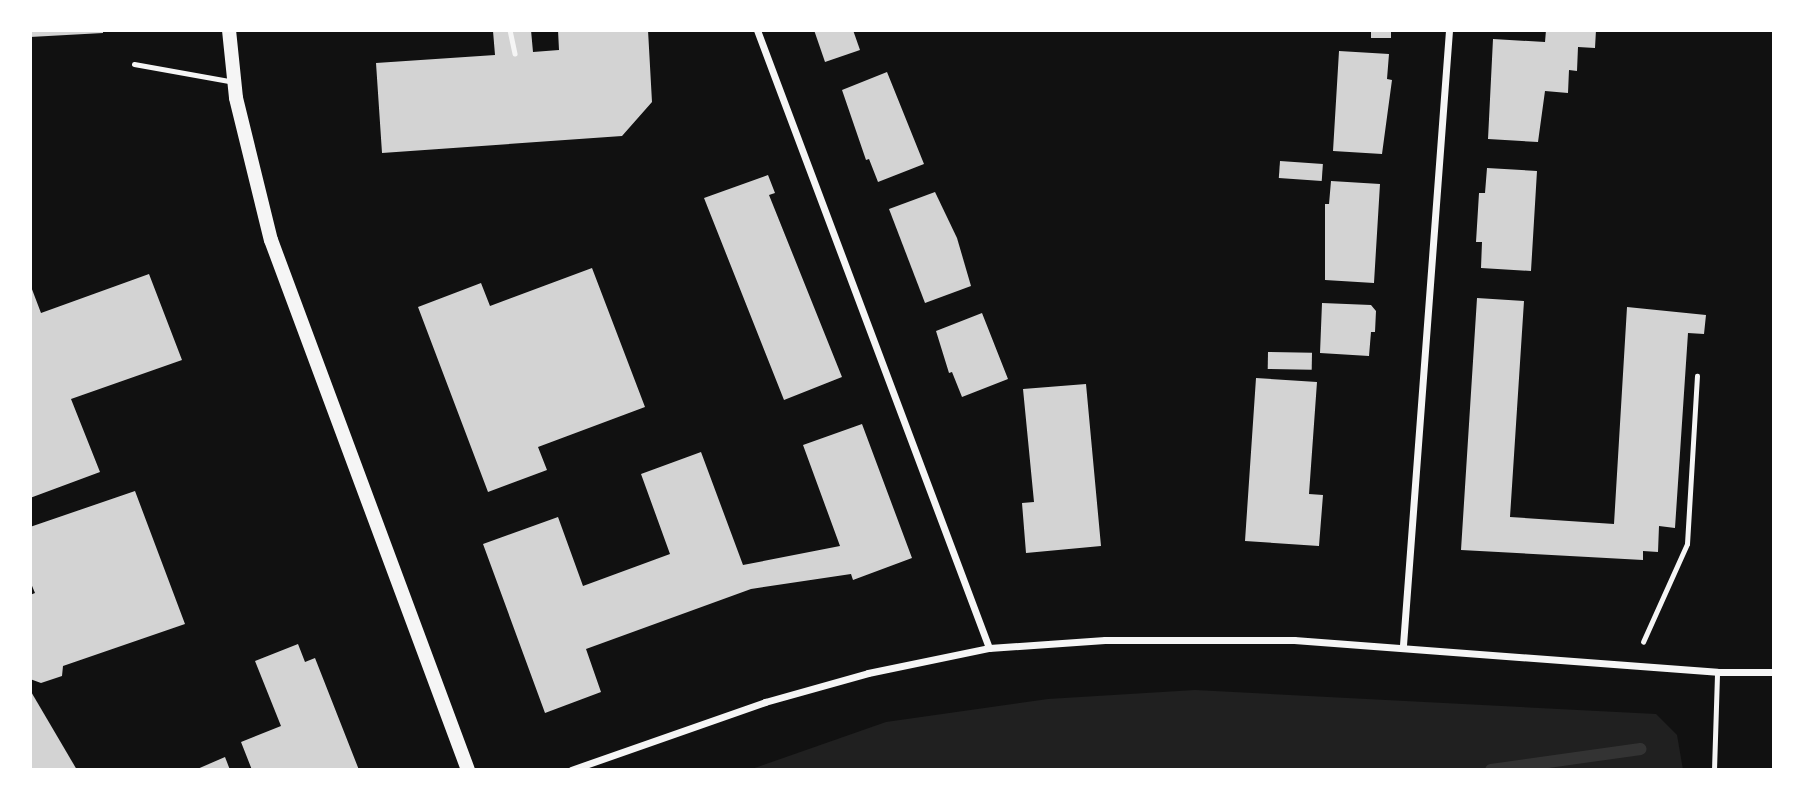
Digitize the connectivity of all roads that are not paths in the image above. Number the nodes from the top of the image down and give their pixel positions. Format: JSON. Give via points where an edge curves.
{"nodes":[{"id":1,"x":229,"y":30,"type":"edge"},
{"id":2,"x":757,"y":30,"type":"edge"},
{"id":3,"x":1449,"y":30,"type":"edge"},
{"id":4,"x":134,"y":65,"type":"dead end"},
{"id":5,"x":234,"y":82,"type":"junction"},
{"id":6,"x":1403,"y":645,"type":"junction"},
{"id":7,"x":989,"y":649,"type":"junction"},
{"id":8,"x":1717,"y":672,"type":"junction"},
{"id":9,"x":1774,"y":672,"type":"edge"},
{"id":10,"x":468,"y":770,"type":"edge"},
{"id":11,"x":570,"y":770,"type":"edge"},
{"id":12,"x":1714,"y":770,"type":"edge"}],
"edges":[{"from":1,"to":5,"type":"main road"},
{"from":2,"to":7,"type":"street"},
{"from":3,"to":6,"type":"street"},
{"from":4,"to":5,"type":"lane"},
{"from":5,"to":10,"type":"main road","via":[[271,240]]},
{"from":6,"to":7,"type":"street","via":[[1217,638]]},
{"from":6,"to":8,"type":"street"},
{"from":7,"to":11,"type":"street","via":[[868,673],[765,702]]},
{"from":8,"to":9,"type":"street"},
{"from":8,"to":12,"type":"lane"}]}
